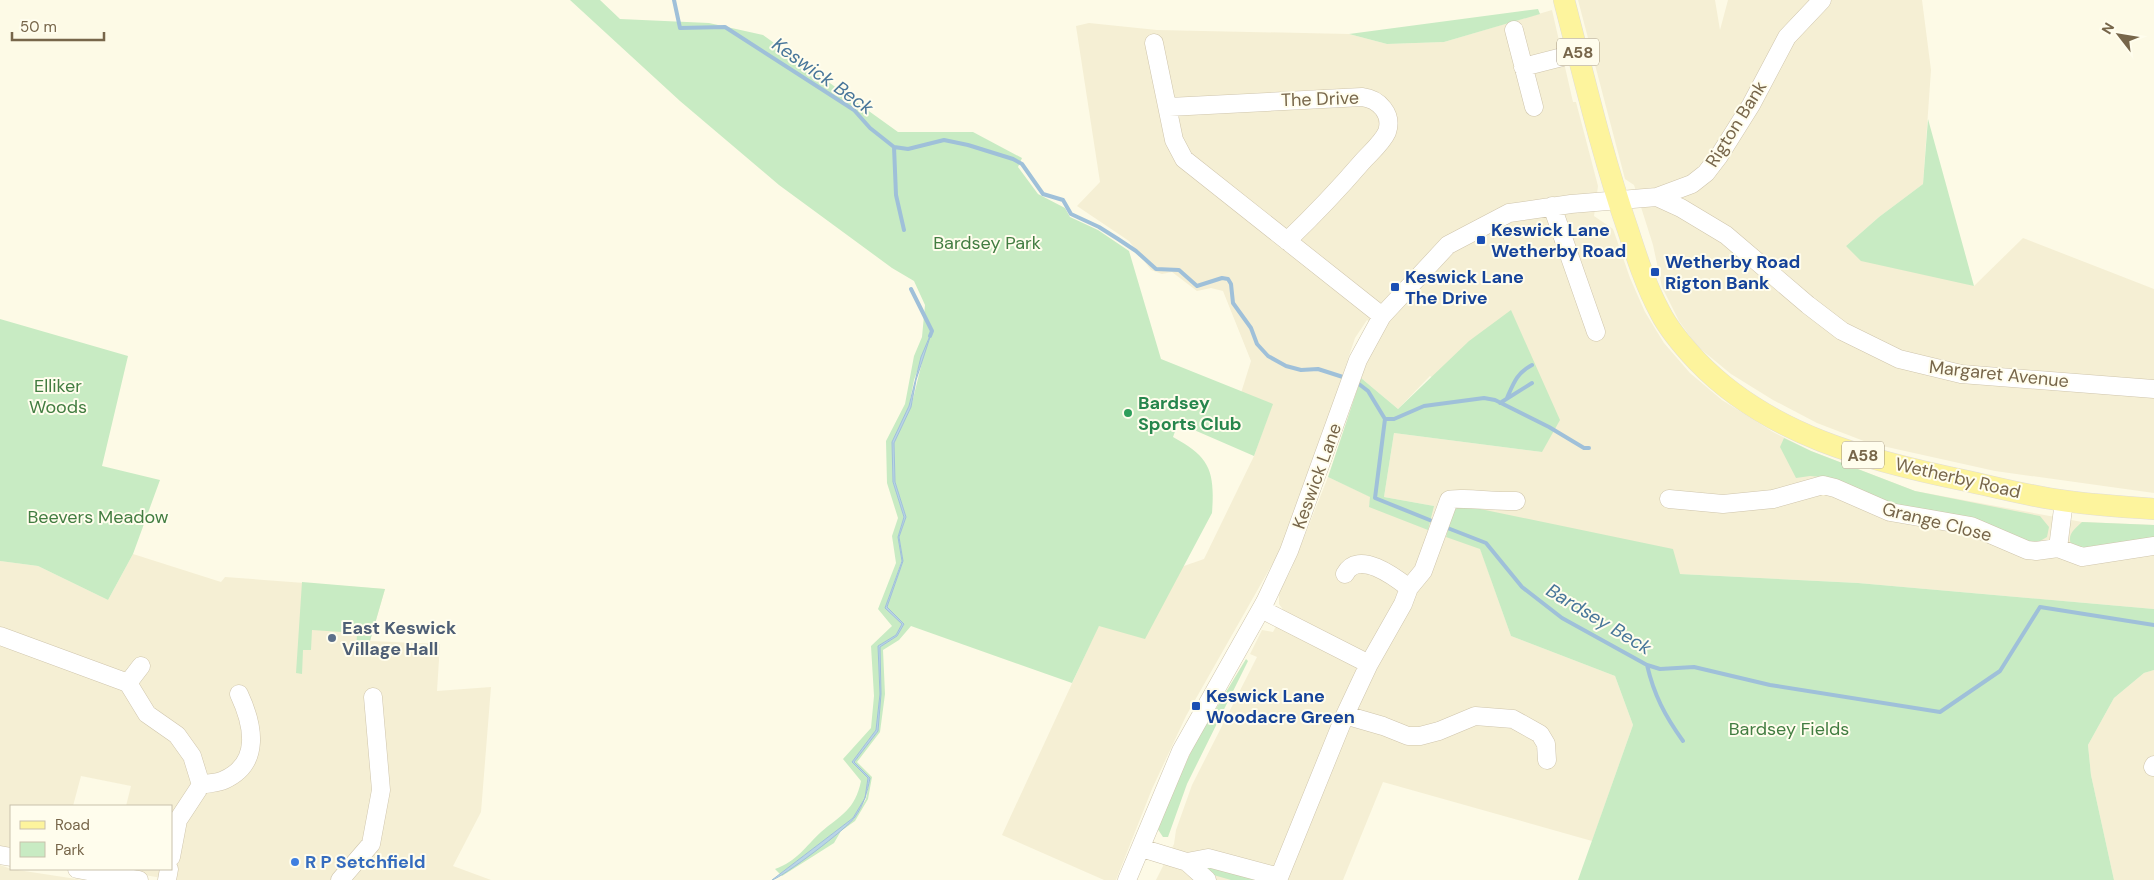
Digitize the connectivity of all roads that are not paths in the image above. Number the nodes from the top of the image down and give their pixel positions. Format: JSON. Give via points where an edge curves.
{"nodes":[{"id":1,"x":1564,"y":0,"type":"edge"},
{"id":2,"x":1822,"y":0,"type":"edge"},
{"id":3,"x":1514,"y":30,"type":"dead end"},
{"id":4,"x":1154,"y":43,"type":"dead end"},
{"id":5,"x":1578,"y":53,"type":"junction"},
{"id":6,"x":1524,"y":66,"type":"junction"},
{"id":7,"x":1534,"y":107,"type":"dead end"},
{"id":8,"x":1169,"y":108,"type":"junction"},
{"id":9,"x":1657,"y":197,"type":"junction"},
{"id":10,"x":1617,"y":199,"type":"junction"},
{"id":11,"x":1552,"y":206,"type":"junction"},
{"id":12,"x":1287,"y":241,"type":"junction"},
{"id":13,"x":1382,"y":316,"type":"junction"},
{"id":14,"x":1596,"y":332,"type":"dead end"},
{"id":15,"x":2154,"y":389,"type":"edge"},
{"id":16,"x":1668,"y":499,"type":"dead end"},
{"id":17,"x":1516,"y":501,"type":"dead end"},
{"id":18,"x":2064,"y":501,"type":"junction"},
{"id":19,"x":2154,"y":509,"type":"edge"},
{"id":20,"x":2154,"y":546,"type":"edge"},
{"id":21,"x":2058,"y":548,"type":"junction"},
{"id":22,"x":1345,"y":574,"type":"dead end"},
{"id":23,"x":1409,"y":588,"type":"junction"},
{"id":24,"x":1261,"y":609,"type":"junction"},
{"id":25,"x":0,"y":636,"type":"edge"},
{"id":26,"x":1369,"y":664,"type":"junction"},
{"id":27,"x":140,"y":666,"type":"dead end"},
{"id":28,"x":128,"y":683,"type":"junction"},
{"id":29,"x":239,"y":694,"type":"dead end"},
{"id":30,"x":372,"y":697,"type":"dead end"},
{"id":31,"x":1345,"y":715,"type":"junction"},
{"id":32,"x":1547,"y":760,"type":"dead end"},
{"id":33,"x":201,"y":785,"type":"junction"},
{"id":34,"x":1141,"y":848,"type":"junction"},
{"id":35,"x":172,"y":851,"type":"edge"},
{"id":36,"x":1187,"y":862,"type":"junction"},
{"id":37,"x":82,"y":870,"type":"edge"},
{"id":38,"x":118,"y":878,"type":"edge"},
{"id":39,"x":1279,"y":879,"type":"edge"},
{"id":40,"x":139,"y":880,"type":"edge"},
{"id":41,"x":340,"y":880,"type":"edge"},
{"id":42,"x":1127,"y":880,"type":"edge"},
{"id":43,"x":1207,"y":880,"type":"edge"}],
"edges":[{"from":1,"to":5,"type":"main road","name":"Wetherby Road","number":"A58"},
{"from":2,"to":9,"type":"street","name":"Rigton Bank","via":[[1787,37],[1751,105],[1706,173],[1692,184]]},
{"from":3,"to":6,"type":"street"},
{"from":4,"to":8,"type":"street"},
{"from":5,"to":6,"type":"street"},
{"from":5,"to":10,"type":"main road","name":"Wetherby Road","number":"A58"},
{"from":6,"to":7,"type":"street"},
{"from":8,"to":12,"type":"street","via":[[1174,140],[1184,159]]},
{"from":8,"to":12,"type":"street","name":"The Drive","via":[[1362,96],[1383,107],[1388,122],[1384,137],[1325,204]]},
{"from":9,"to":10,"type":"street","name":"Rigton Bank"},
{"from":9,"to":15,"type":"street","name":"Margaret Avenue","via":[[1726,235],[1842,331],[1899,359],[1961,374]]},
{"from":10,"to":11,"type":"street","name":"Keswick Lane"},
{"from":10,"to":18,"type":"main road","name":"Wetherby Road","number":"A58","via":[[1660,314],[1682,346],[1712,376],[1768,417],[1803,435],[1913,470]]},
{"from":11,"to":13,"type":"street","name":"Keswick Lane","via":[[1509,213],[1448,245]]},
{"from":11,"to":14,"type":"street"},
{"from":12,"to":13,"type":"street"},
{"from":13,"to":24,"type":"street","name":"Keswick Lane","via":[[1369,336],[1351,379],[1296,535]]},
{"from":16,"to":21,"type":"street","name":"Grange Close","via":[[1723,504],[1773,499],[1823,485],[1890,512],[1971,526],[2027,550]]},
{"from":17,"to":23,"type":"street","via":[[1449,500],[1423,570]]},
{"from":18,"to":19,"type":"main road","name":"Wetherby Road","number":"A58"},
{"from":18,"to":21,"type":"street"},
{"from":20,"to":21,"type":"street","name":"Grange Close","via":[[2082,557]]},
{"from":22,"to":23,"type":"street","via":[[1351,566],[1361,563],[1388,573]]},
{"from":23,"to":26,"type":"street"},
{"from":24,"to":26,"type":"street"},
{"from":24,"to":34,"type":"street","name":"Keswick Lane","via":[[1181,751]]},
{"from":25,"to":28,"type":"street"},
{"from":26,"to":31,"type":"street"},
{"from":27,"to":28,"type":"street"},
{"from":28,"to":33,"type":"street","via":[[147,714],[177,735],[192,756]]},
{"from":29,"to":33,"type":"street","via":[[251,722],[252,749],[242,767],[224,780]]},
{"from":30,"to":41,"type":"street","via":[[381,790],[370,844]]},
{"from":31,"to":32,"type":"street","via":[[1408,736],[1439,732],[1476,716],[1513,719],[1540,734],[1546,744]]},
{"from":31,"to":39,"type":"street"},
{"from":33,"to":35,"type":"street","via":[[178,820]]},
{"from":34,"to":36,"type":"street"},
{"from":34,"to":42,"type":"street","name":"Keswick Lane"},
{"from":36,"to":39,"type":"street","via":[[1208,858]]},
{"from":36,"to":43,"type":"street"},
{"from":37,"to":38,"type":"street"},
{"from":38,"to":40,"type":"street"}]}
